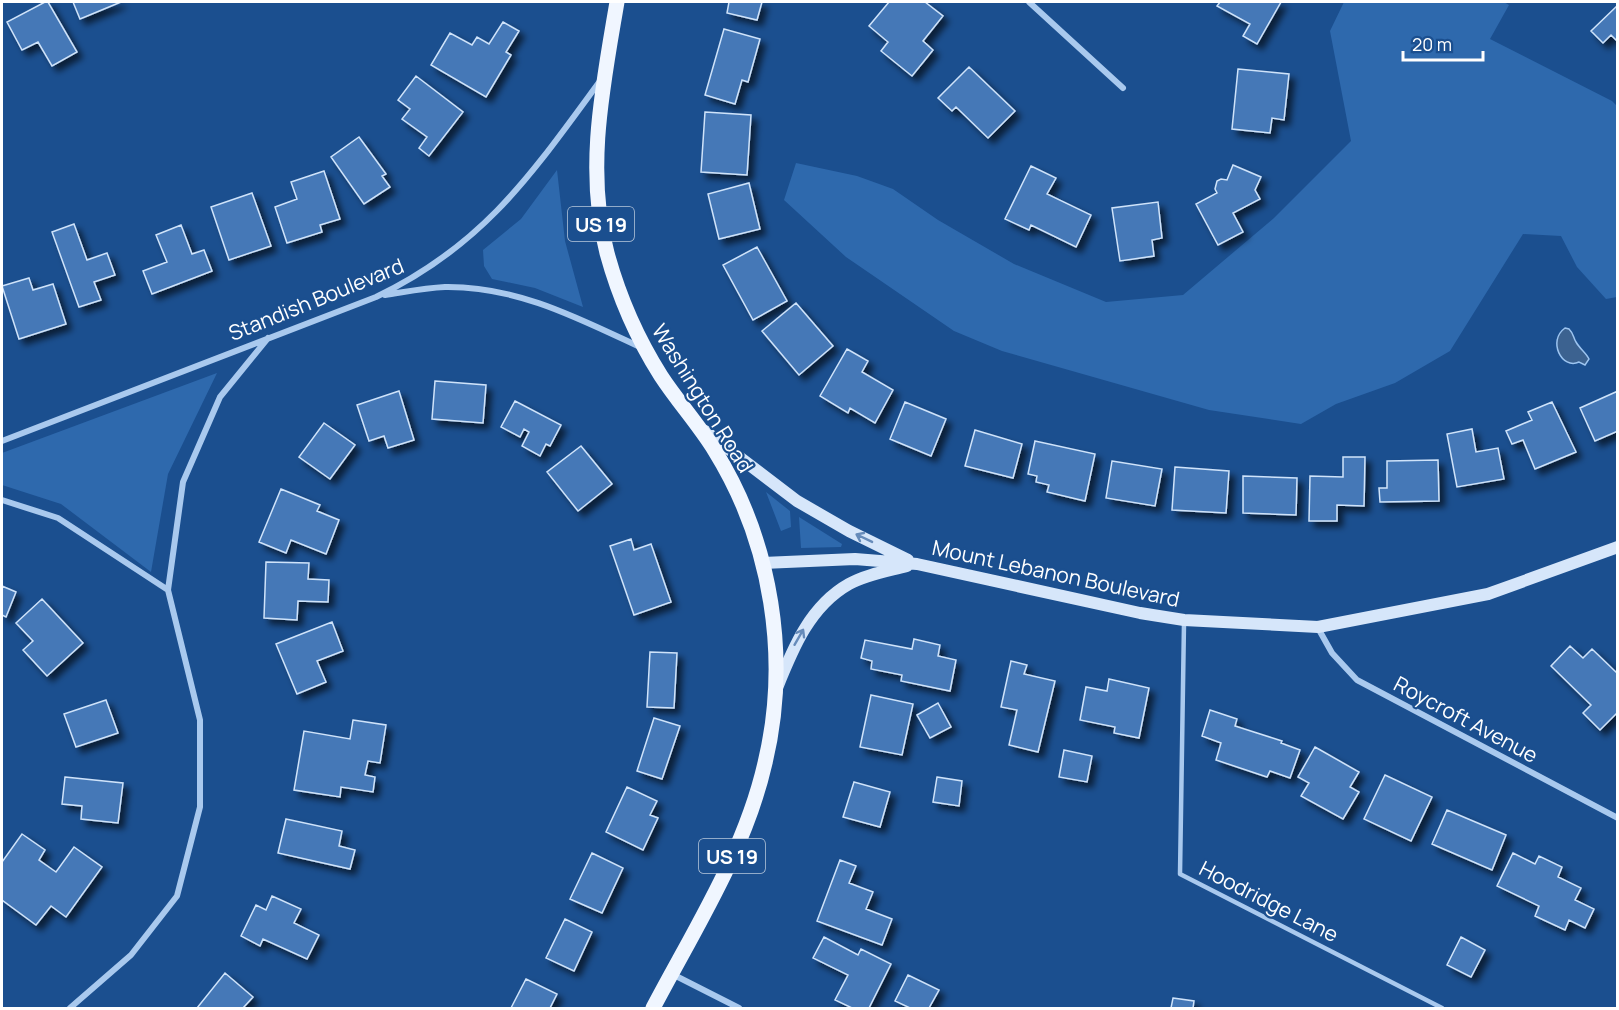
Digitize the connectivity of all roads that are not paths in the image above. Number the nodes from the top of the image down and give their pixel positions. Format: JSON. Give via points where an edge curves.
{"nodes":[{"id":1,"x":617,"y":2,"type":"edge"},
{"id":2,"x":1029,"y":2,"type":"edge"},
{"id":3,"x":605,"y":74,"type":"junction"},
{"id":4,"x":1123,"y":88,"type":"dead end"},
{"id":5,"x":375,"y":297,"type":"junction"},
{"id":6,"x":268,"y":338,"type":"junction"},
{"id":7,"x":644,"y":349,"type":"junction"},
{"id":8,"x":697,"y":424,"type":"junction"},
{"id":9,"x":2,"y":441,"type":"edge"},
{"id":10,"x":2,"y":500,"type":"edge"},
{"id":11,"x":1617,"y":546,"type":"edge"},
{"id":12,"x":763,"y":563,"type":"junction"},
{"id":13,"x":917,"y":564,"type":"junction"},
{"id":14,"x":168,"y":590,"type":"junction"},
{"id":15,"x":1184,"y":620,"type":"junction"},
{"id":16,"x":1318,"y":627,"type":"junction"},
{"id":17,"x":776,"y":691,"type":"junction"},
{"id":18,"x":1617,"y":818,"type":"edge"},
{"id":19,"x":671,"y":974,"type":"junction"},
{"id":20,"x":69,"y":1008,"type":"edge"},
{"id":21,"x":653,"y":1008,"type":"edge"},
{"id":22,"x":738,"y":1008,"type":"edge"},
{"id":23,"x":1442,"y":1008,"type":"edge"}],
"edges":[{"from":1,"to":3,"type":"main road","name":"Washington Road","number":"US 19"},
{"from":2,"to":4,"type":"street"},
{"from":3,"to":5,"type":"street","name":"Standish Boulevard","via":[[536,169],[488,221],[436,263]]},
{"from":3,"to":7,"type":"main road","name":"Washington Road","number":"US 19","via":[[596,156],[600,220],[617,286]]},
{"from":5,"to":6,"type":"street","name":"Standish Boulevard"},
{"from":5,"to":7,"type":"street","via":[[444,287],[499,291],[556,308]]},
{"from":6,"to":9,"type":"street","name":"Standish Boulevard"},
{"from":6,"to":14,"type":"street","via":[[220,397],[183,482]]},
{"from":7,"to":8,"type":"main road","name":"Washington Road","number":"US 19"},
{"from":8,"to":12,"type":"main road","name":"Washington Road","number":"US 19","via":[[732,481]]},
{"from":13,"to":8,"type":"street","one_way":true,"via":[[797,501]]},
{"from":10,"to":14,"type":"street","via":[[58,518]]},
{"from":11,"to":16,"type":"street","name":"Mount Lebanon Boulevard","via":[[1488,594]]},
{"from":12,"to":13,"type":"street","name":"Mount Lebanon Boulevard","via":[[855,560]]},
{"from":12,"to":17,"type":"main road","name":"Washington Road","number":"US 19","via":[[774,623]]},
{"from":13,"to":15,"type":"street","name":"Mount Lebanon Boulevard","via":[[1096,605]]},
{"from":17,"to":13,"type":"street","one_way":true,"via":[[803,630],[831,597],[871,574]]},
{"from":14,"to":20,"type":"street","via":[[200,720],[200,807],[177,896],[130,955]]},
{"from":15,"to":16,"type":"street","name":"Mount Lebanon Boulevard"},
{"from":15,"to":23,"type":"lane","name":"Hoodridge Lane","via":[[1180,874]]},
{"from":16,"to":18,"type":"street","name":"Roycroft Avenue","via":[[1332,653],[1357,680]]},
{"from":17,"to":19,"type":"main road","name":"Washington Road","number":"US 19","via":[[766,763],[744,828]]},
{"from":19,"to":21,"type":"main road","name":"Washington Road","number":"US 19"},
{"from":19,"to":22,"type":"street"}]}
